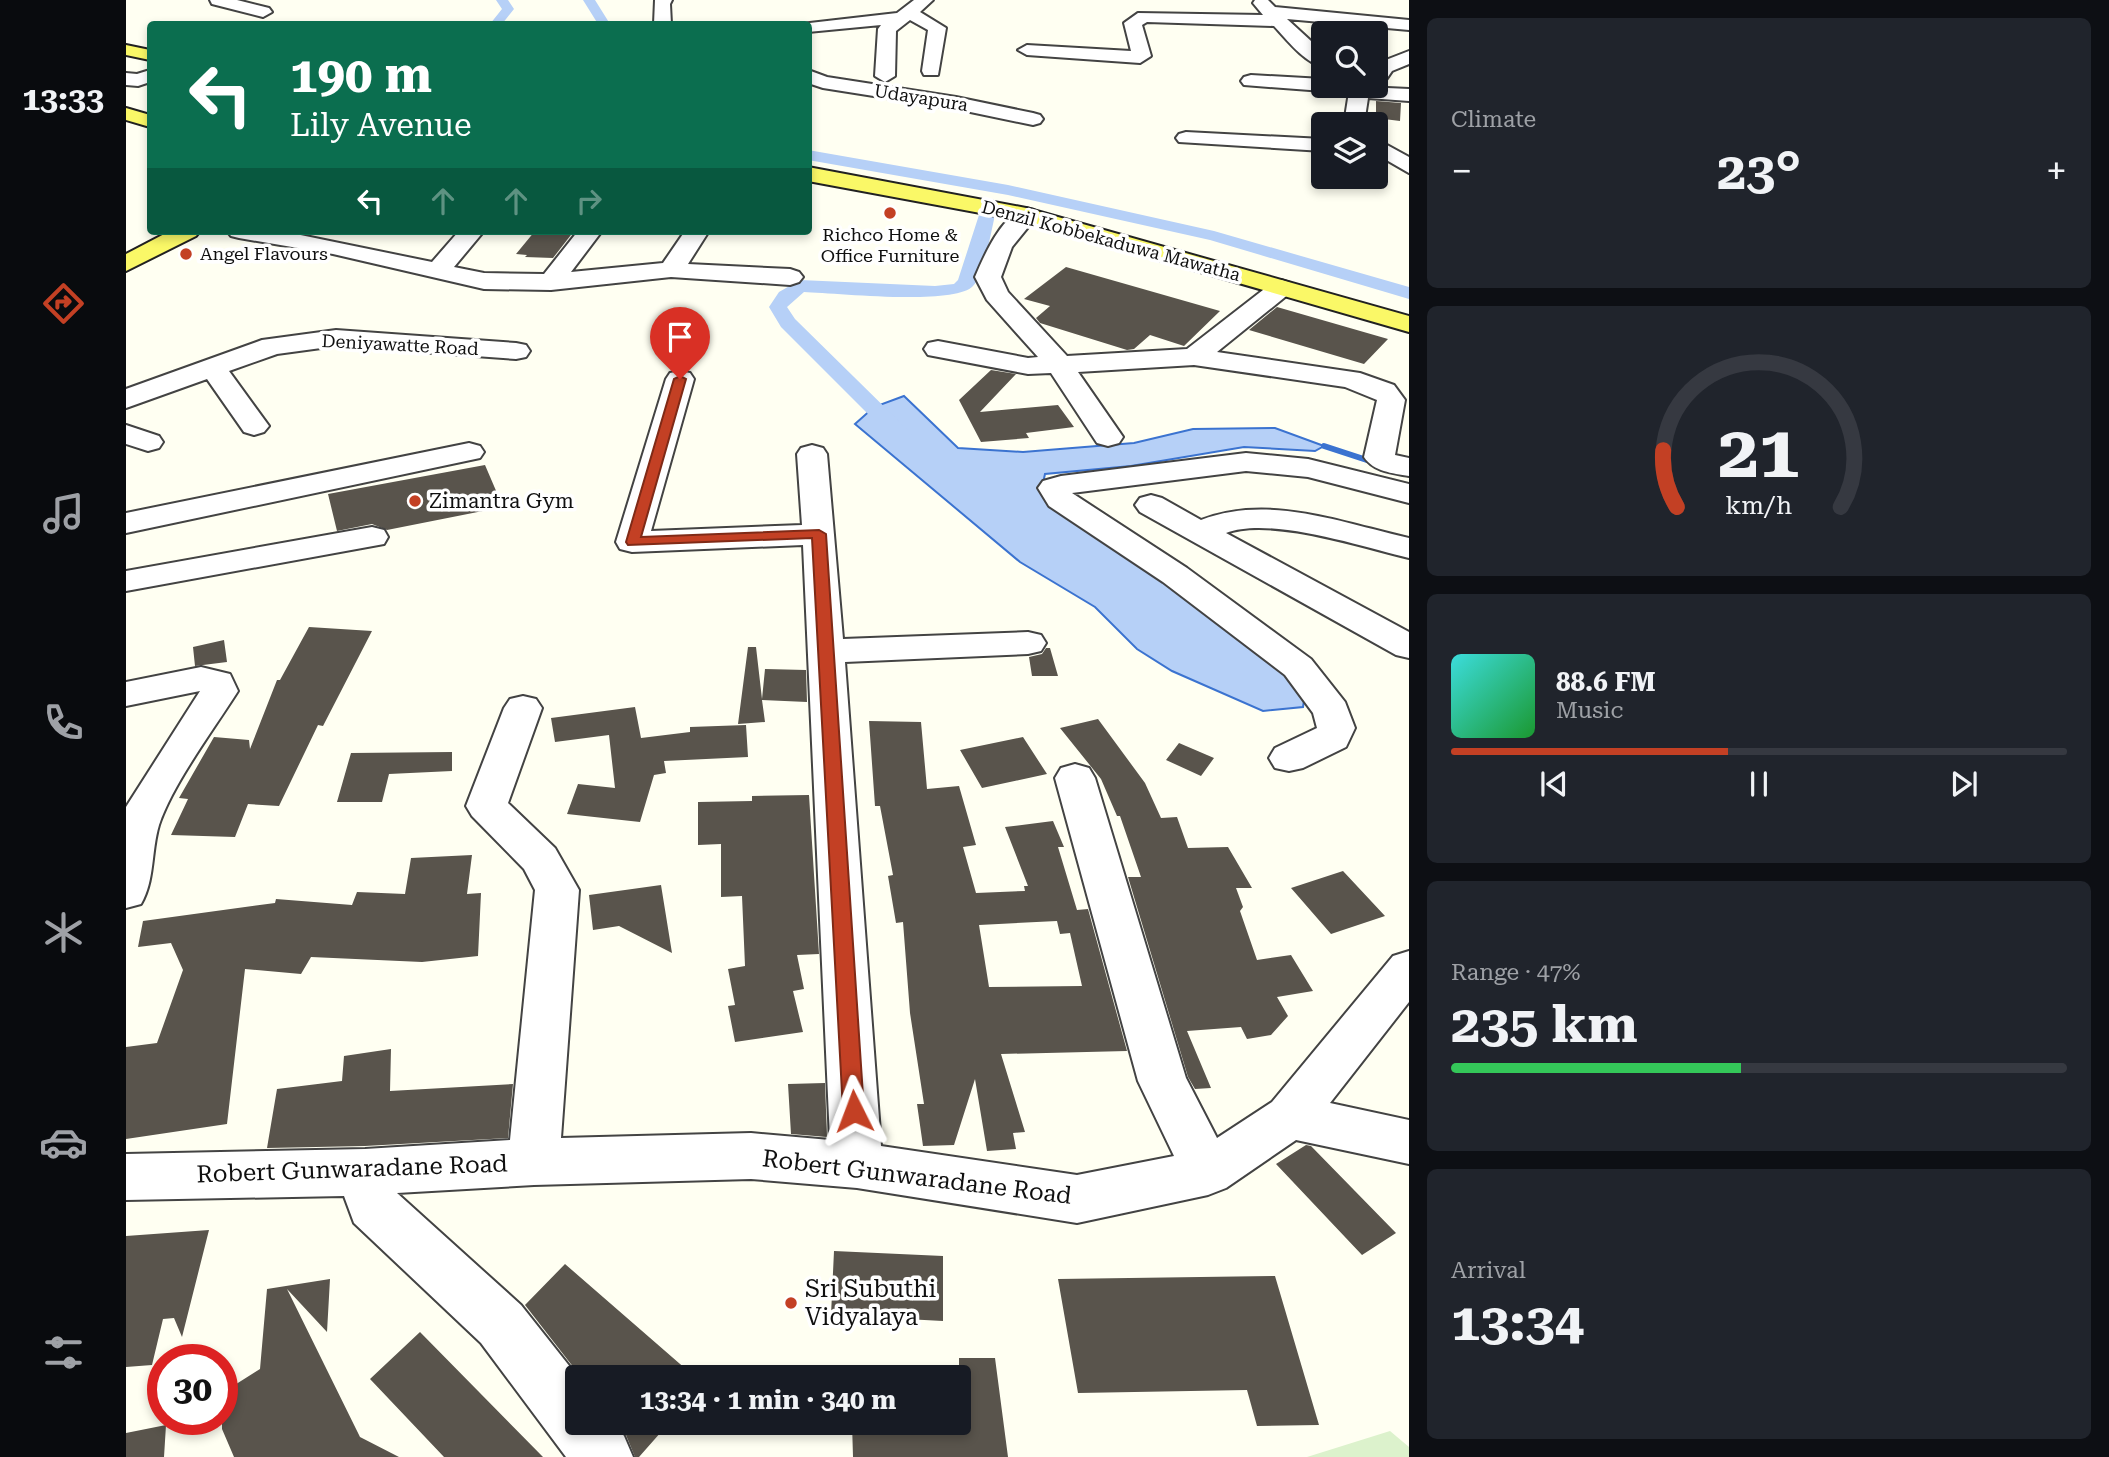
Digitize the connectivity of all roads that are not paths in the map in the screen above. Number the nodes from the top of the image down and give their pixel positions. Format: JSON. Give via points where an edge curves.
{"nodes":[{"id":1,"x":218,"y":0,"type":"edge"},
{"id":2,"x":664,"y":0,"type":"edge"},
{"id":3,"x":925,"y":0,"type":"edge"},
{"id":4,"x":1187,"y":1,"type":"edge"},
{"id":5,"x":1268,"y":10,"type":"edge"},
{"id":6,"x":263,"y":12,"type":"dead end"},
{"id":7,"x":902,"y":16,"type":"junction"},
{"id":8,"x":663,"y":21,"type":"edge"},
{"id":9,"x":1409,"y":25,"type":"edge"},
{"id":10,"x":812,"y":27,"type":"edge"},
{"id":11,"x":1027,"y":50,"type":"dead end"},
{"id":12,"x":1311,"y":52,"type":"edge"},
{"id":13,"x":1409,"y":57,"type":"edge"},
{"id":14,"x":134,"y":64,"type":"edge"},
{"id":15,"x":1388,"y":66,"type":"edge"},
{"id":16,"x":931,"y":71,"type":"dead end"},
{"id":17,"x":885,"y":76,"type":"dead end"},
{"id":18,"x":147,"y":77,"type":"edge"},
{"id":19,"x":812,"y":78,"type":"edge"},
{"id":20,"x":1251,"y":81,"type":"dead end"},
{"id":21,"x":1409,"y":81,"type":"edge"},
{"id":22,"x":1388,"y":83,"type":"edge"},
{"id":23,"x":1311,"y":84,"type":"edge"},
{"id":24,"x":1388,"y":91,"type":"edge"},
{"id":25,"x":1409,"y":95,"type":"edge"},
{"id":26,"x":126,"y":114,"type":"edge"},
{"id":27,"x":1033,"y":118,"type":"dead end"},
{"id":28,"x":147,"y":120,"type":"edge"},
{"id":29,"x":1186,"y":138,"type":"dead end"},
{"id":30,"x":1311,"y":144,"type":"edge"},
{"id":31,"x":812,"y":175,"type":"edge"},
{"id":32,"x":1026,"y":215,"type":"junction"},
{"id":33,"x":180,"y":235,"type":"edge"},
{"id":34,"x":262,"y":235,"type":"edge"},
{"id":35,"x":469,"y":235,"type":"edge"},
{"id":36,"x":587,"y":235,"type":"edge"},
{"id":37,"x":695,"y":235,"type":"edge"},
{"id":38,"x":126,"y":264,"type":"edge"},
{"id":39,"x":438,"y":270,"type":"junction"},
{"id":40,"x":671,"y":270,"type":"junction"},
{"id":41,"x":790,"y":277,"type":"dead end"},
{"id":42,"x":551,"y":282,"type":"junction"},
{"id":43,"x":1281,"y":288,"type":"junction"},
{"id":44,"x":1409,"y":324,"type":"edge"},
{"id":45,"x":938,"y":349,"type":"dead end"},
{"id":46,"x":516,"y":351,"type":"dead end"},
{"id":47,"x":1194,"y":357,"type":"junction"},
{"id":48,"x":1059,"y":365,"type":"junction"},
{"id":49,"x":212,"y":367,"type":"junction"},
{"id":50,"x":680,"y":379,"type":"dead end"},
{"id":51,"x":126,"y":400,"type":"edge"},
{"id":52,"x":254,"y":426,"type":"dead end"},
{"id":53,"x":1108,"y":437,"type":"dead end"},
{"id":54,"x":468,"y":452,"type":"dead end"},
{"id":55,"x":812,"y":454,"type":"dead end"},
{"id":56,"x":1409,"y":467,"type":"edge"},
{"id":57,"x":1409,"y":494,"type":"edge"},
{"id":58,"x":1152,"y":505,"type":"dead end"},
{"id":59,"x":126,"y":523,"type":"edge"},
{"id":60,"x":1201,"y":531,"type":"junction"},
{"id":61,"x":819,"y":534,"type":"junction"},
{"id":62,"x":372,"y":537,"type":"dead end"},
{"id":63,"x":1409,"y":548,"type":"edge"},
{"id":64,"x":126,"y":581,"type":"edge"},
{"id":65,"x":1028,"y":643,"type":"dead end"},
{"id":66,"x":1409,"y":647,"type":"edge"},
{"id":67,"x":826,"y":651,"type":"junction"},
{"id":68,"x":126,"y":694,"type":"edge"},
{"id":69,"x":523,"y":708,"type":"dead end"},
{"id":70,"x":1289,"y":758,"type":"dead end"},
{"id":71,"x":1076,"y":778,"type":"dead end"},
{"id":72,"x":126,"y":892,"type":"edge"},
{"id":73,"x":1409,"y":970,"type":"edge"},
{"id":74,"x":1290,"y":1116,"type":"junction"},
{"id":75,"x":1409,"y":1142,"type":"edge"},
{"id":76,"x":534,"y":1162,"type":"junction"},
{"id":77,"x":857,"y":1165,"type":"junction"},
{"id":78,"x":365,"y":1172,"type":"junction"},
{"id":79,"x":1208,"y":1172,"type":"junction"},
{"id":80,"x":126,"y":1177,"type":"edge"},
{"id":81,"x":603,"y":1457,"type":"edge"}],
"edges":[{"from":1,"to":6,"type":"street"},
{"from":2,"to":8,"type":"street"},
{"from":3,"to":7,"type":"street"},
{"from":4,"to":5,"type":"street"},
{"from":5,"to":9,"type":"street"},
{"from":5,"to":11,"type":"street","via":[[1144,17],[1133,23],[1140,57]]},
{"from":5,"to":12,"type":"street"},
{"from":7,"to":10,"type":"street"},
{"from":7,"to":16,"type":"street","via":[[937,28]]},
{"from":7,"to":17,"type":"street","via":[[887,29]]},
{"from":13,"to":15,"type":"street"},
{"from":14,"to":18,"type":"street","via":[[138,80]]},
{"from":19,"to":27,"type":"street","name":"Udayapura"},
{"from":20,"to":23,"type":"street"},
{"from":21,"to":22,"type":"street"},
{"from":24,"to":25,"type":"street"},
{"from":26,"to":28,"type":"main road"},
{"from":29,"to":30,"type":"street"},
{"from":31,"to":32,"type":"main road","name":"Denzil Kobbekaduwa Mawatha"},
{"from":32,"to":43,"type":"main road","name":"Denzil Kobbekaduwa Mawatha"},
{"from":32,"to":48,"type":"street","via":[[1001,245],[988,276],[996,295]]},
{"from":33,"to":38,"type":"main road"},
{"from":34,"to":39,"type":"street"},
{"from":35,"to":39,"type":"street"},
{"from":36,"to":42,"type":"street"},
{"from":37,"to":40,"type":"street"},
{"from":39,"to":42,"type":"street","via":[[484,281]]},
{"from":40,"to":41,"type":"street"},
{"from":40,"to":42,"type":"street"},
{"from":43,"to":44,"type":"main road","name":"Denzil Kobbekaduwa Mawatha"},
{"from":43,"to":47,"type":"street"},
{"from":45,"to":48,"type":"street","via":[[1020,366]]},
{"from":46,"to":49,"type":"street","name":"Deniyawatte Road","via":[[336,338],[272,346]]},
{"from":47,"to":48,"type":"street"},
{"from":47,"to":56,"type":"street","via":[[1350,379],[1384,391],[1391,400],[1379,457]]},
{"from":48,"to":53,"type":"street"},
{"from":49,"to":51,"type":"street","name":"Deniyawatte Road"},
{"from":49,"to":52,"type":"street"},
{"from":50,"to":61,"type":"street","via":[[632,542]]},
{"from":54,"to":59,"type":"street"},
{"from":55,"to":61,"type":"street"},
{"from":57,"to":70,"type":"street","via":[[1301,465],[1272,462],[1054,488],[1060,499],[1175,575],[1298,667],[1332,711],[1336,728],[1332,738]]},
{"from":58,"to":60,"type":"street"},
{"from":60,"to":63,"type":"street","via":[[1251,517]]},
{"from":60,"to":66,"type":"street"},
{"from":61,"to":67,"type":"street"},
{"from":62,"to":64,"type":"street"},
{"from":65,"to":67,"type":"street"},
{"from":67,"to":77,"type":"street"},
{"from":68,"to":72,"type":"street","via":[[201,679],[217,682],[219,691],[151,797],[138,826]]},
{"from":69,"to":76,"type":"street","via":[[486,806],[540,859],[557,890]]},
{"from":71,"to":79,"type":"street","via":[[1162,1080]]},
{"from":73,"to":74,"type":"street","name":"Robert Gunwaradane Road"},
{"from":74,"to":75,"type":"street"},
{"from":74,"to":79,"type":"street","name":"Robert Gunwaradane Road"},
{"from":76,"to":77,"type":"street","name":"Robert Gunwaradane Road","via":[[751,1156]]},
{"from":76,"to":78,"type":"street","name":"Robert Gunwaradane Road"},
{"from":77,"to":79,"type":"street","name":"Robert Gunwaradane Road","via":[[1077,1199]]},
{"from":78,"to":80,"type":"street","name":"Robert Gunwaradane Road"},
{"from":78,"to":81,"type":"street","via":[[373,1206],[501,1324]]}]}
